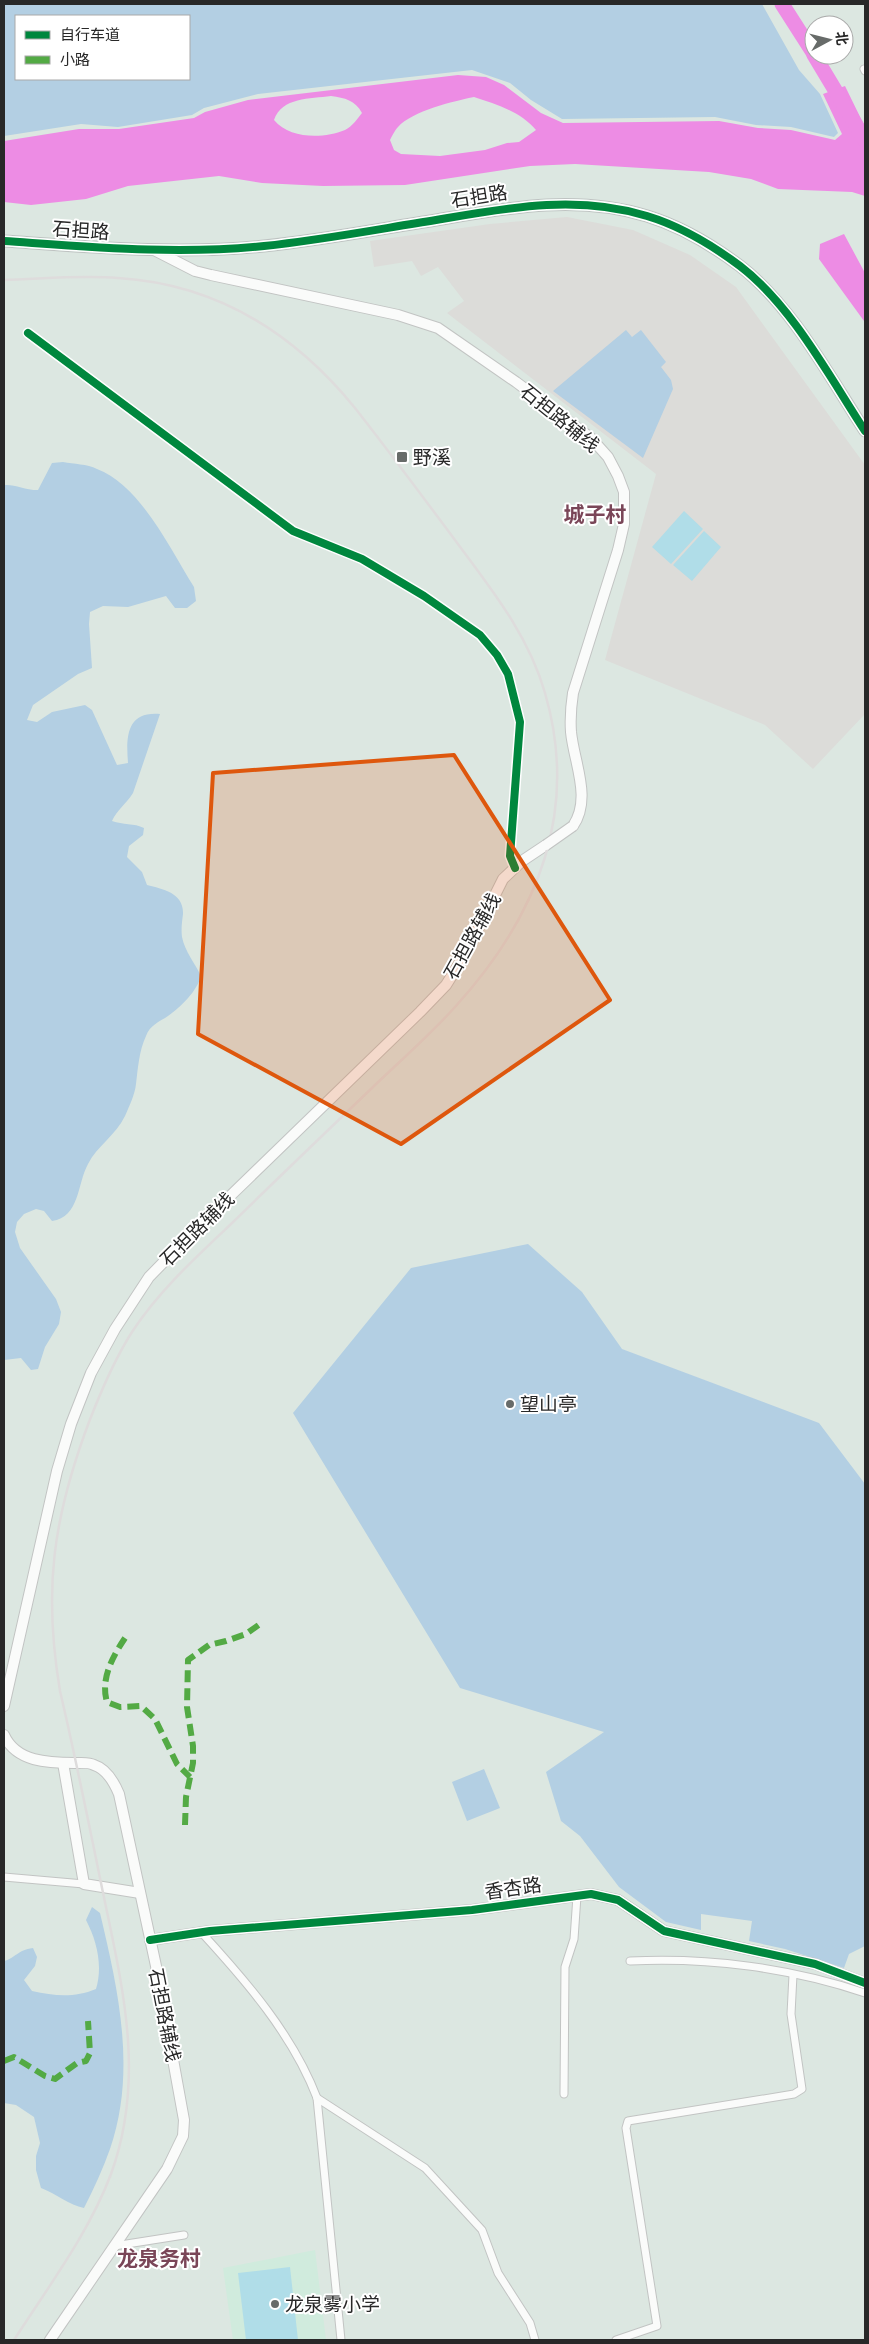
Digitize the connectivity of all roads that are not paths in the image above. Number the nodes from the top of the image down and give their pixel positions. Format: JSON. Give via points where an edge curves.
{"nodes":[{"id":1,"x":4,"y":241,"type":"edge"},
{"id":2,"x":156,"y":251,"type":"junction"},
{"id":3,"x":28,"y":333,"type":"dead end"},
{"id":4,"x":865,"y":431,"type":"edge"},
{"id":5,"x":515,"y":868,"type":"junction"},
{"id":6,"x":4,"y":1706,"type":"edge"},
{"id":7,"x":4,"y":1734,"type":"edge"},
{"id":8,"x":63,"y":1763,"type":"junction"},
{"id":9,"x":4,"y":1877,"type":"edge"},
{"id":10,"x":84,"y":1884,"type":"junction"},
{"id":11,"x":140,"y":1893,"type":"junction"},
{"id":12,"x":578,"y":1896,"type":"junction"},
{"id":13,"x":200,"y":1932,"type":"junction"},
{"id":14,"x":150,"y":1940,"type":"junction"},
{"id":15,"x":630,"y":1961,"type":"dead end"},
{"id":16,"x":793,"y":1974,"type":"junction"},
{"id":17,"x":865,"y":1983,"type":"edge"},
{"id":18,"x":865,"y":1993,"type":"edge"},
{"id":19,"x":564,"y":2094,"type":"dead end"},
{"id":20,"x":316,"y":2098,"type":"junction"},
{"id":21,"x":184,"y":2235,"type":"dead end"},
{"id":22,"x":114,"y":2246,"type":"junction"},
{"id":23,"x":50,"y":2340,"type":"edge"},
{"id":24,"x":341,"y":2340,"type":"edge"},
{"id":25,"x":535,"y":2340,"type":"edge"},
{"id":26,"x":616,"y":2340,"type":"edge"}],
"edges":[{"from":1,"to":2,"type":"main road","name":"石担路"},
{"from":2,"to":4,"type":"main road","name":"石担路","via":[[263,246],[528,205],[572,204],[646,216],[680,229],[714,248],[762,286],[802,336]]},
{"from":2,"to":5,"type":"main road","name":"石担路辅线","bridge":true,"via":[[195,271],[398,315],[438,328],[591,438],[608,457],[624,492],[624,524],[573,693],[571,733],[583,799],[580,815],[573,826]]},
{"from":3,"to":5,"type":"street","via":[[293,531],[362,559],[480,635],[508,674],[520,722],[510,856]]},
{"from":5,"to":6,"type":"main road","name":"石担路辅线","via":[[503,879],[446,985],[149,1277],[115,1329],[91,1373],[57,1471]]},
{"from":7,"to":8,"type":"main road","name":"石担路辅线","via":[[8,1745],[22,1755],[46,1763]]},
{"from":8,"to":10,"type":"main road"},
{"from":8,"to":11,"type":"main road","name":"石担路辅线","via":[[94,1764],[114,1783]]},
{"from":9,"to":10,"type":"street"},
{"from":10,"to":11,"type":"main road"},
{"from":11,"to":14,"type":"main road","name":"石担路辅线"},
{"from":12,"to":13,"type":"main road","name":"香杏路","via":[[472,1910]]},
{"from":12,"to":17,"type":"main road","name":"香杏路","via":[[591,1894],[618,1900],[664,1931],[814,1964]]},
{"from":12,"to":19,"type":"street","via":[[574,1939],[564,1966]]},
{"from":13,"to":14,"type":"main road","name":"香杏路"},
{"from":13,"to":20,"type":"street","via":[[272,2015],[310,2079]]},
{"from":14,"to":22,"type":"main road","name":"石担路辅线","via":[[181,2098],[183,2136],[167,2169]]},
{"from":15,"to":16,"type":"street","via":[[664,1959]]},
{"from":16,"to":18,"type":"street"},
{"from":16,"to":26,"type":"street","via":[[792,2014],[802,2089],[794,2094],[628,2122],[626,2128],[657,2326]]},
{"from":20,"to":24,"type":"street"},
{"from":20,"to":25,"type":"street","via":[[425,2168],[482,2230],[498,2273],[530,2323]]},
{"from":21,"to":22,"type":"street"},
{"from":22,"to":23,"type":"main road","name":"石担路辅线"}]}
